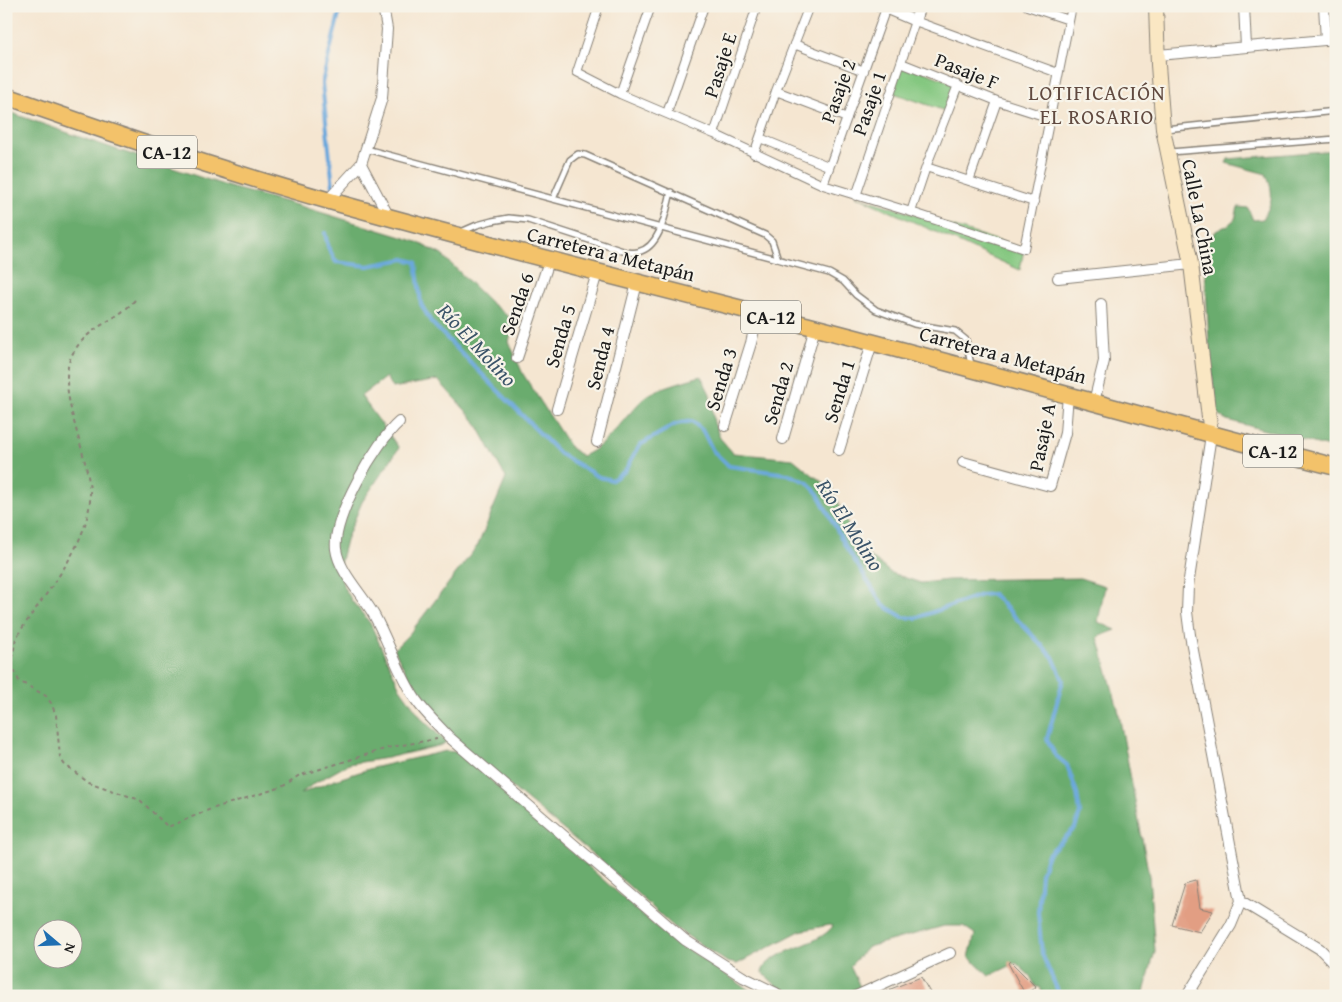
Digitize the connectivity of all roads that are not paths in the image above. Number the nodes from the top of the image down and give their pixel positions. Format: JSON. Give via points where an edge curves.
{"nodes":[{"id":1,"x":383,"y":6,"type":"edge"},
{"id":2,"x":599,"y":6,"type":"edge"},
{"id":3,"x":651,"y":6,"type":"edge"},
{"id":4,"x":704,"y":6,"type":"edge"},
{"id":5,"x":757,"y":6,"type":"edge"},
{"id":6,"x":809,"y":6,"type":"edge"},
{"id":7,"x":920,"y":6,"type":"edge"},
{"id":8,"x":1027,"y":6,"type":"edge"},
{"id":9,"x":1072,"y":6,"type":"edge"},
{"id":10,"x":1156,"y":6,"type":"edge"},
{"id":11,"x":1244,"y":6,"type":"edge"},
{"id":12,"x":1324,"y":6,"type":"edge"},
{"id":13,"x":883,"y":7,"type":"edge"},
{"id":14,"x":915,"y":20,"type":"junction"},
{"id":15,"x":1069,"y":20,"type":"junction"},
{"id":16,"x":1331,"y":40,"type":"edge"},
{"id":17,"x":794,"y":44,"type":"junction"},
{"id":18,"x":1246,"y":47,"type":"junction"},
{"id":19,"x":1158,"y":55,"type":"junction"},
{"id":20,"x":901,"y":63,"type":"junction"},
{"id":21,"x":864,"y":71,"type":"junction"},
{"id":22,"x":1058,"y":73,"type":"junction"},
{"id":23,"x":958,"y":85,"type":"junction"},
{"id":24,"x":776,"y":91,"type":"junction"},
{"id":25,"x":620,"y":94,"type":"junction"},
{"id":26,"x":6,"y":96,"type":"edge"},
{"id":27,"x":997,"y":100,"type":"junction"},
{"id":28,"x":1336,"y":111,"type":"edge"},
{"id":29,"x":667,"y":113,"type":"junction"},
{"id":30,"x":847,"y":118,"type":"junction"},
{"id":31,"x":1050,"y":118,"type":"junction"},
{"id":32,"x":1163,"y":130,"type":"junction"},
{"id":33,"x":714,"y":134,"type":"junction"},
{"id":34,"x":760,"y":138,"type":"junction"},
{"id":35,"x":1336,"y":139,"type":"edge"},
{"id":36,"x":366,"y":149,"type":"junction"},
{"id":37,"x":1167,"y":152,"type":"junction"},
{"id":38,"x":754,"y":154,"type":"junction"},
{"id":39,"x":361,"y":164,"type":"junction"},
{"id":40,"x":828,"y":166,"type":"junction"},
{"id":41,"x":926,"y":167,"type":"junction"},
{"id":42,"x":969,"y":181,"type":"junction"},
{"id":43,"x":823,"y":185,"type":"junction"},
{"id":44,"x":671,"y":192,"type":"junction"},
{"id":45,"x":856,"y":196,"type":"junction"},
{"id":46,"x":553,"y":199,"type":"junction"},
{"id":47,"x":327,"y":200,"type":"junction"},
{"id":48,"x":1034,"y":202,"type":"junction"},
{"id":49,"x":911,"y":212,"type":"junction"},
{"id":50,"x":389,"y":217,"type":"junction"},
{"id":51,"x":662,"y":228,"type":"junction"},
{"id":52,"x":454,"y":236,"type":"junction"},
{"id":53,"x":778,"y":259,"type":"junction"},
{"id":54,"x":550,"y":261,"type":"junction"},
{"id":55,"x":1191,"y":264,"type":"junction"},
{"id":56,"x":597,"y":273,"type":"junction"},
{"id":57,"x":1058,"y":278,"type":"dead end"},
{"id":58,"x":637,"y":283,"type":"junction"},
{"id":59,"x":1101,"y":304,"type":"dead end"},
{"id":60,"x":758,"y":313,"type":"junction"},
{"id":61,"x":815,"y":328,"type":"junction"},
{"id":62,"x":872,"y":342,"type":"junction"},
{"id":63,"x":517,"y":358,"type":"dead end"},
{"id":64,"x":971,"y":369,"type":"junction"},
{"id":65,"x":1068,"y":395,"type":"junction"},
{"id":66,"x":1094,"y":402,"type":"junction"},
{"id":67,"x":557,"y":409,"type":"dead end"},
{"id":68,"x":400,"y":422,"type":"dead end"},
{"id":69,"x":725,"y":426,"type":"dead end"},
{"id":70,"x":1211,"y":435,"type":"junction"},
{"id":71,"x":783,"y":439,"type":"dead end"},
{"id":72,"x":597,"y":442,"type":"dead end"},
{"id":73,"x":839,"y":450,"type":"dead end"},
{"id":74,"x":963,"y":462,"type":"dead end"},
{"id":75,"x":1336,"y":467,"type":"edge"},
{"id":76,"x":1241,"y":901,"type":"junction"},
{"id":77,"x":950,"y":953,"type":"dead end"},
{"id":78,"x":1336,"y":965,"type":"edge"},
{"id":79,"x":776,"y":995,"type":"edge"},
{"id":80,"x":856,"y":996,"type":"edge"},
{"id":81,"x":1187,"y":996,"type":"edge"}],
"edges":[{"from":1,"to":36,"type":"street","via":[[386,29],[382,98]]},
{"from":2,"to":25,"type":"street","via":[[577,72]]},
{"from":3,"to":25,"type":"street"},
{"from":4,"to":29,"type":"street"},
{"from":5,"to":33,"type":"street","name":"Pasaje E"},
{"from":6,"to":17,"type":"street"},
{"from":7,"to":14,"type":"street"},
{"from":8,"to":15,"type":"street"},
{"from":9,"to":15,"type":"street"},
{"from":10,"to":19,"type":"main road","name":"Calle La China"},
{"from":11,"to":18,"type":"street"},
{"from":12,"to":16,"type":"street"},
{"from":13,"to":14,"type":"street"},
{"from":13,"to":21,"type":"street","name":"Pasaje 2"},
{"from":14,"to":20,"type":"street","name":"Pasaje 1"},
{"from":14,"to":22,"type":"street"},
{"from":15,"to":22,"type":"street"},
{"from":16,"to":18,"type":"street"},
{"from":17,"to":21,"type":"street"},
{"from":17,"to":24,"type":"street"},
{"from":18,"to":19,"type":"street"},
{"from":19,"to":32,"type":"main road","name":"Calle La China"},
{"from":20,"to":23,"type":"street","name":"Pasaje F"},
{"from":20,"to":45,"type":"street","name":"Pasaje 1"},
{"from":21,"to":30,"type":"street","name":"Pasaje 2"},
{"from":22,"to":31,"type":"street"},
{"from":23,"to":27,"type":"street","name":"Pasaje F"},
{"from":23,"to":41,"type":"street"},
{"from":24,"to":30,"type":"street"},
{"from":24,"to":34,"type":"street"},
{"from":25,"to":29,"type":"street"},
{"from":26,"to":47,"type":"main road","name":"Carretera a Metapán","number":"CA-12","via":[[114,135]]},
{"from":27,"to":31,"type":"street","name":"Pasaje F"},
{"from":27,"to":42,"type":"street"},
{"from":28,"to":32,"type":"lane"},
{"from":29,"to":33,"type":"street"},
{"from":30,"to":40,"type":"street","name":"Pasaje 2"},
{"from":31,"to":48,"type":"street"},
{"from":32,"to":37,"type":"main road","name":"Calle La China"},
{"from":33,"to":38,"type":"street"},
{"from":34,"to":38,"type":"street"},
{"from":34,"to":40,"type":"street"},
{"from":35,"to":37,"type":"lane"},
{"from":36,"to":39,"type":"street"},
{"from":36,"to":46,"type":"lane"},
{"from":37,"to":55,"type":"main road","name":"Calle La China"},
{"from":38,"to":43,"type":"street"},
{"from":39,"to":47,"type":"street"},
{"from":39,"to":50,"type":"street"},
{"from":40,"to":43,"type":"street","name":"Pasaje 2"},
{"from":41,"to":42,"type":"street"},
{"from":41,"to":49,"type":"street"},
{"from":42,"to":48,"type":"street"},
{"from":43,"to":45,"type":"street"},
{"from":44,"to":46,"type":"lane","via":[[586,154],[578,154],[570,160]]},
{"from":44,"to":51,"type":"lane"},
{"from":44,"to":53,"type":"lane","via":[[765,235],[772,241]]},
{"from":45,"to":49,"type":"street"},
{"from":46,"to":51,"type":"lane"},
{"from":47,"to":50,"type":"main road","name":"Carretera a Metapán","number":"CA-12"},
{"from":48,"to":49,"type":"street","via":[[1024,249]]},
{"from":50,"to":52,"type":"main road","name":"Carretera a Metapán","number":"CA-12"},
{"from":51,"to":52,"type":"lane","via":[[648,248],[637,252],[626,252],[528,220],[509,218],[477,225]]},
{"from":51,"to":53,"type":"lane"},
{"from":52,"to":54,"type":"main road","name":"Carretera a Metapán","number":"CA-12"},
{"from":53,"to":64,"type":"lane","via":[[829,273],[842,280],[876,310],[914,324],[955,330],[966,340]]},
{"from":54,"to":56,"type":"main road","name":"Carretera a Metapán","number":"CA-12"},
{"from":54,"to":63,"type":"street","name":"Senda 6"},
{"from":55,"to":57,"type":"street"},
{"from":55,"to":70,"type":"main road","name":"Calle La China"},
{"from":56,"to":58,"type":"main road","name":"Carretera a Metapán","number":"CA-12"},
{"from":56,"to":67,"type":"street","name":"Senda 5"},
{"from":58,"to":60,"type":"main road","name":"Carretera a Metapán","number":"CA-12"},
{"from":58,"to":72,"type":"street","name":"Senda 4"},
{"from":59,"to":66,"type":"street","via":[[1104,360]]},
{"from":60,"to":61,"type":"main road","name":"Carretera a Metapán","number":"CA-12"},
{"from":60,"to":69,"type":"street","name":"Senda 3"},
{"from":61,"to":62,"type":"main road","name":"Carretera a Metapán","number":"CA-12"},
{"from":61,"to":71,"type":"street","name":"Senda 2"},
{"from":62,"to":64,"type":"main road","name":"Carretera a Metapán","number":"CA-12"},
{"from":62,"to":73,"type":"street","name":"Senda 1"},
{"from":64,"to":65,"type":"main road","name":"Carretera a Metapán","number":"CA-12"},
{"from":65,"to":66,"type":"main road","name":"Carretera a Metapán","number":"CA-12"},
{"from":65,"to":74,"type":"street","name":"Pasaje A","via":[[1065,433],[1050,486]]},
{"from":66,"to":70,"type":"main road","name":"Carretera a Metapán","number":"CA-12"},
{"from":68,"to":79,"type":"street","via":[[386,436],[355,486],[338,528],[336,551],[354,586],[374,614],[416,700],[449,737],[685,940]]},
{"from":70,"to":75,"type":"main road","number":"CA-12"},
{"from":70,"to":76,"type":"street","via":[[1188,586],[1187,612]]},
{"from":76,"to":78,"type":"street","via":[[1320,949]]},
{"from":76,"to":81,"type":"street","via":[[1231,926]]},
{"from":77,"to":80,"type":"street"}]}
